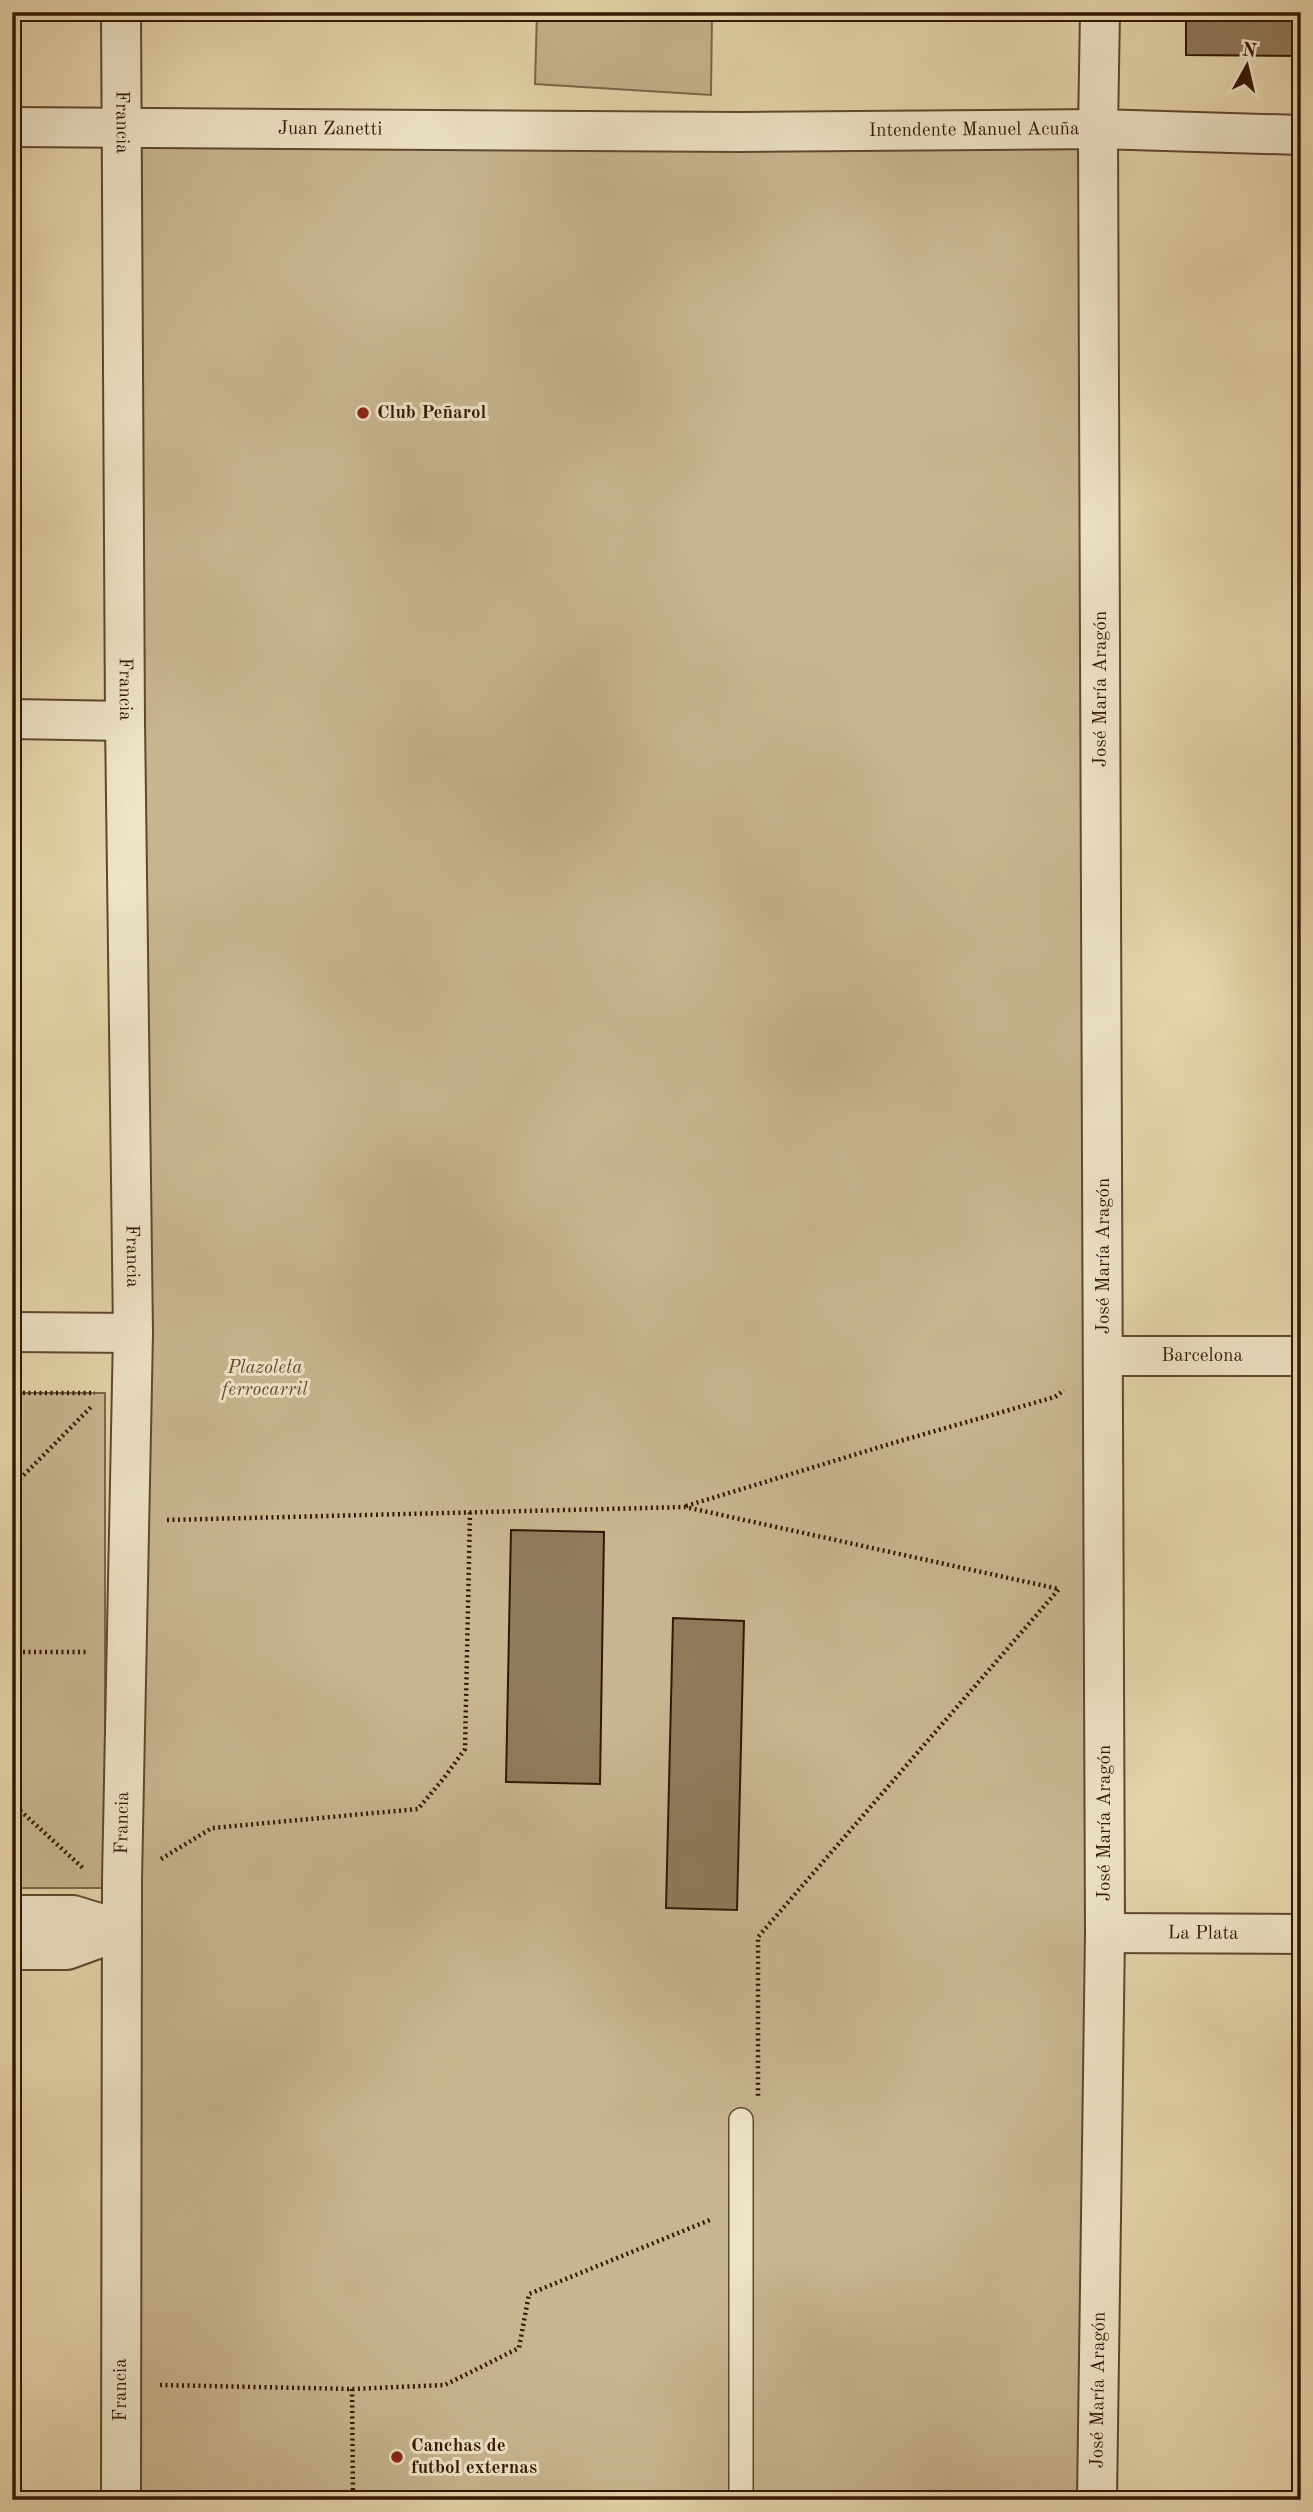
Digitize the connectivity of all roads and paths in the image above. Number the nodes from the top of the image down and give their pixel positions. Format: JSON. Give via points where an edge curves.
{"nodes":[{"id":1,"x":121,"y":12,"type":"edge"},
{"id":2,"x":1100,"y":12,"type":"edge"},
{"id":3,"x":12,"y":127,"type":"edge"},
{"id":4,"x":120,"y":128,"type":"junction"},
{"id":5,"x":1098,"y":129,"type":"junction"},
{"id":6,"x":648,"y":132,"type":"joint"},
{"id":7,"x":1301,"y":135,"type":"edge"},
{"id":8,"x":12,"y":719,"type":"edge"},
{"id":9,"x":125,"y":721,"type":"junction"},
{"id":10,"x":12,"y":1332,"type":"edge"},
{"id":11,"x":133,"y":1333,"type":"junction"},
{"id":12,"x":1104,"y":1356,"type":"junction"},
{"id":13,"x":1301,"y":1356,"type":"edge"},
{"id":14,"x":105,"y":1393,"type":"dead end"},
{"id":15,"x":12,"y":1487,"type":"edge"},
{"id":16,"x":685,"y":1507,"type":"junction"},
{"id":17,"x":470,"y":1511,"type":"junction"},
{"id":18,"x":129,"y":1521,"type":"junction"},
{"id":19,"x":12,"y":1652,"type":"edge"},
{"id":20,"x":92,"y":1652,"type":"dead end"},
{"id":21,"x":12,"y":1803,"type":"edge"},
{"id":22,"x":122,"y":1880,"type":"junction"},
{"id":23,"x":12,"y":1915,"type":"edge"},
{"id":24,"x":122,"y":1930,"type":"junction"},
{"id":25,"x":1105,"y":1933,"type":"junction"},
{"id":26,"x":1301,"y":1934,"type":"edge"},
{"id":27,"x":12,"y":1950,"type":"edge"},
{"id":28,"x":758,"y":2102,"type":"dead end"},
{"id":29,"x":741,"y":2120,"type":"dead end"},
{"id":30,"x":741,"y":2207,"type":"junction"},
{"id":31,"x":158,"y":2385,"type":"dead end"},
{"id":32,"x":352,"y":2389,"type":"junction"},
{"id":33,"x":121,"y":2500,"type":"edge"},
{"id":34,"x":353,"y":2500,"type":"edge"},
{"id":35,"x":741,"y":2500,"type":"edge"},
{"id":36,"x":1097,"y":2500,"type":"edge"}],
"edges":[{"from":1,"to":4,"type":"street","name":"Francia"},
{"from":2,"to":5,"type":"street","name":"José María Aragón"},
{"from":3,"to":4,"type":"street","name":"Juan Zanetti"},
{"from":4,"to":6,"type":"street","name":"Juan Zanetti"},
{"from":4,"to":9,"type":"street","name":"Francia"},
{"from":5,"to":6,"type":"street","name":"Intendente Manuel Acuña"},
{"from":5,"to":7,"type":"street","name":"Intendente Manuel Acuña"},
{"from":5,"to":12,"type":"street","name":"José María Aragón"},
{"from":8,"to":9,"type":"street"},
{"from":9,"to":11,"type":"street","name":"Francia"},
{"from":10,"to":11,"type":"street"},
{"from":11,"to":18,"type":"street","name":"Francia"},
{"from":12,"to":13,"type":"street","name":"Barcelona"},
{"from":12,"to":16,"type":"path","via":[[1055,1397]]},
{"from":12,"to":25,"type":"street","name":"José María Aragón"},
{"from":14,"to":15,"type":"path"},
{"from":16,"to":17,"type":"path"},
{"from":16,"to":28,"type":"path","via":[[1059,1589],[758,1937]]},
{"from":17,"to":18,"type":"path"},
{"from":17,"to":22,"type":"path","via":[[465,1748],[418,1809],[212,1828]]},
{"from":18,"to":22,"type":"street","name":"Francia"},
{"from":19,"to":20,"type":"path"},
{"from":21,"to":22,"type":"path","via":[[105,1888]]},
{"from":22,"to":24,"type":"street","name":"Francia"},
{"from":23,"to":24,"type":"street","via":[[73,1915]]},
{"from":24,"to":27,"type":"street","via":[[66,1950]]},
{"from":24,"to":33,"type":"street","name":"Francia"},
{"from":25,"to":26,"type":"street","name":"La Plata"},
{"from":25,"to":36,"type":"street","name":"José María Aragón"},
{"from":29,"to":30,"type":"lane"},
{"from":30,"to":32,"type":"path","via":[[529,2294],[519,2348],[444,2385]]},
{"from":30,"to":35,"type":"lane"},
{"from":31,"to":32,"type":"path"},
{"from":32,"to":34,"type":"path"}]}
